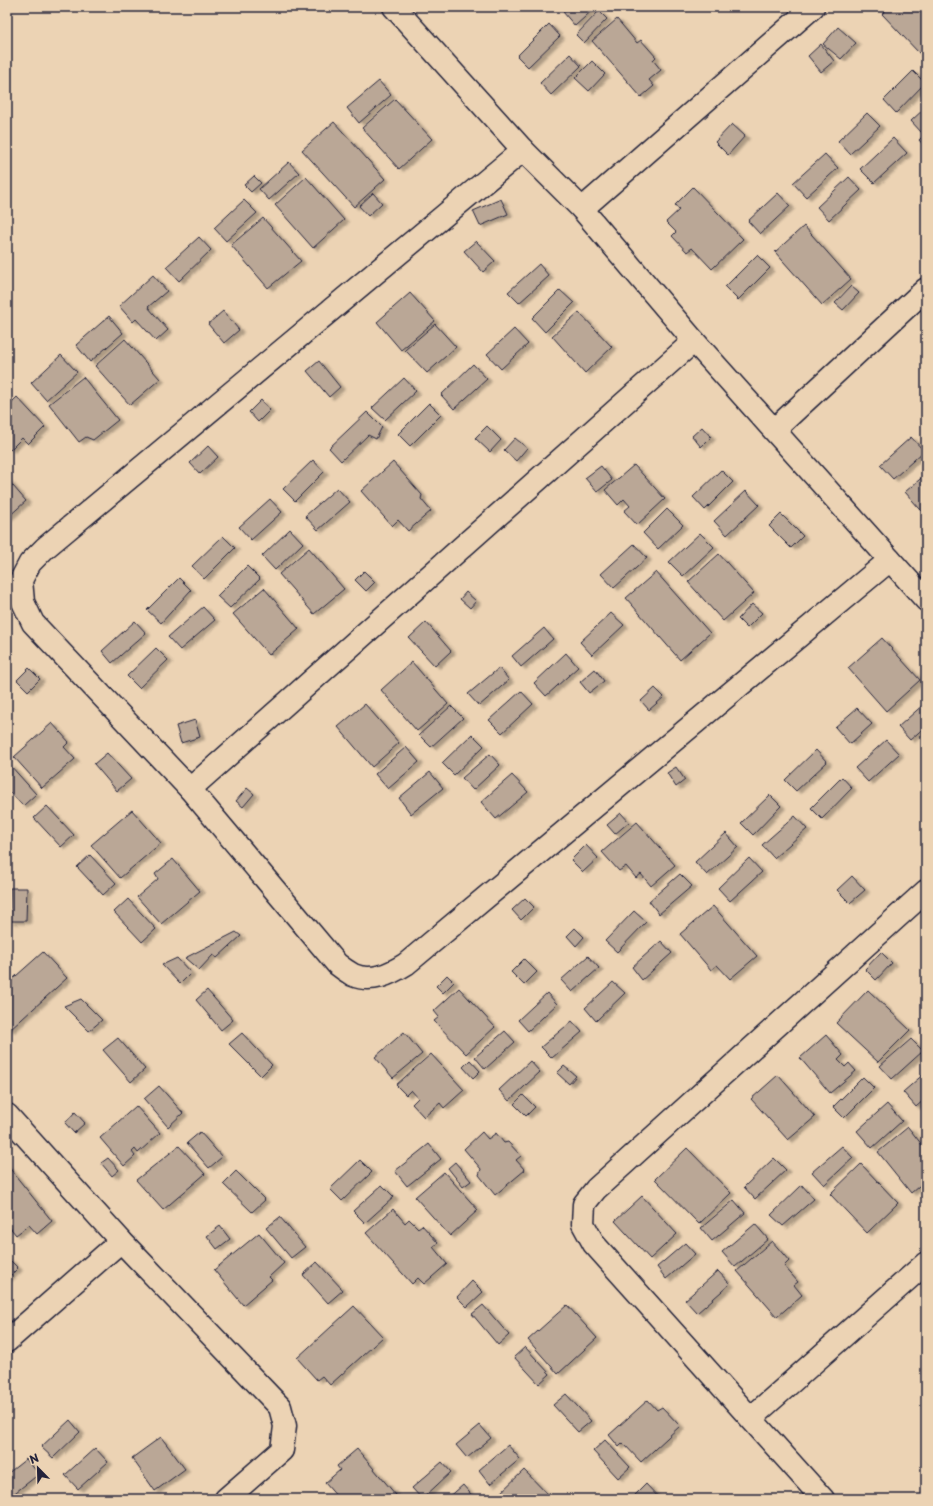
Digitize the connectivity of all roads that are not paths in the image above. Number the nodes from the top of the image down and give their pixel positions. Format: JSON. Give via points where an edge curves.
{"nodes":[{"id":1,"x":395,"y":7,"type":"edge"},
{"id":2,"x":813,"y":7,"type":"edge"},
{"id":3,"x":523,"y":150,"type":"junction"},
{"id":4,"x":582,"y":209,"type":"junction"},
{"id":5,"x":926,"y":289,"type":"edge"},
{"id":6,"x":694,"y":341,"type":"junction"},
{"id":7,"x":774,"y":430,"type":"junction"},
{"id":8,"x":890,"y":560,"type":"junction"},
{"id":9,"x":926,"y":600,"type":"edge"},
{"id":10,"x":190,"y":789,"type":"junction"},
{"id":11,"x":926,"y":891,"type":"edge"},
{"id":12,"x":7,"y":1115,"type":"edge"},
{"id":13,"x":121,"y":1241,"type":"junction"},
{"id":14,"x":926,"y":1263,"type":"edge"},
{"id":15,"x":7,"y":1341,"type":"edge"},
{"id":16,"x":751,"y":1418,"type":"junction"},
{"id":17,"x":226,"y":1499,"type":"edge"},
{"id":18,"x":823,"y":1499,"type":"edge"}],
"edges":[{"from":1,"to":3,"type":"street"},
{"from":2,"to":4,"type":"street"},
{"from":3,"to":4,"type":"street"},
{"from":3,"to":10,"type":"street","via":[[30,563],[22,580],[23,602],[33,623]]},
{"from":4,"to":6,"type":"street"},
{"from":5,"to":7,"type":"street"},
{"from":6,"to":7,"type":"street"},
{"from":6,"to":10,"type":"street"},
{"from":7,"to":8,"type":"street"},
{"from":8,"to":9,"type":"street"},
{"from":8,"to":10,"type":"street","via":[[412,959],[388,975],[371,978],[354,975],[337,964]]},
{"from":11,"to":16,"type":"street","via":[[596,1189],[584,1204],[583,1224],[594,1244]]},
{"from":12,"to":13,"type":"street"},
{"from":13,"to":15,"type":"street"},
{"from":13,"to":17,"type":"street","via":[[280,1408],[285,1426],[282,1450]]},
{"from":14,"to":16,"type":"street"},
{"from":16,"to":18,"type":"street"}]}
